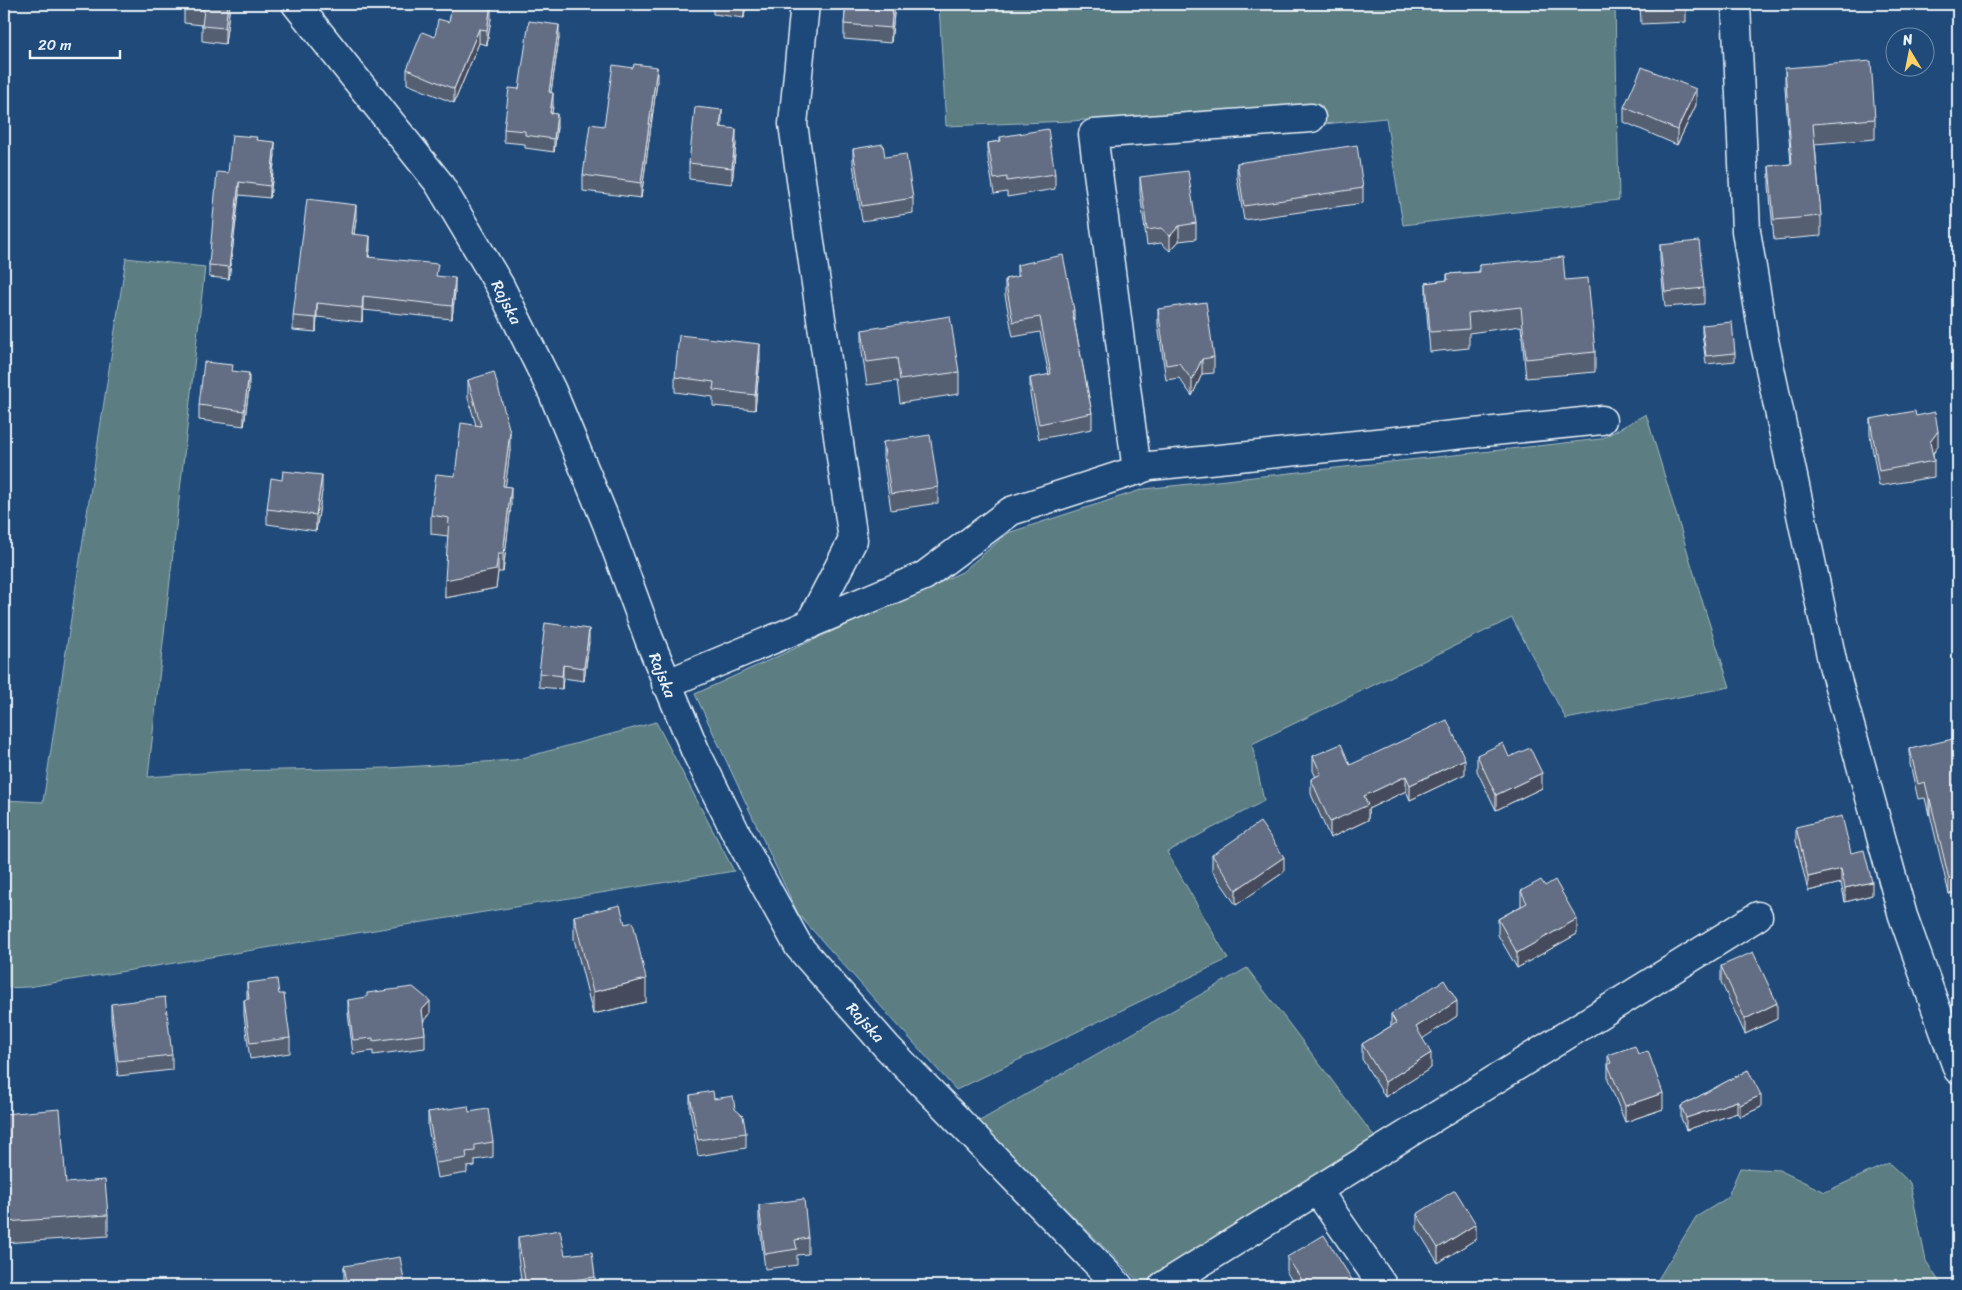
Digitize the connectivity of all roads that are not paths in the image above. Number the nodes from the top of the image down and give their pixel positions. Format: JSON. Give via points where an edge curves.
{"nodes":[{"id":1,"x":296,"y":4,"type":"edge"},
{"id":2,"x":805,"y":4,"type":"edge"},
{"id":3,"x":1736,"y":4,"type":"edge"},
{"id":4,"x":1311,"y":118,"type":"dead end"},
{"id":5,"x":1602,"y":420,"type":"dead end"},
{"id":6,"x":1137,"y":471,"type":"junction"},
{"id":7,"x":809,"y":626,"type":"junction"},
{"id":8,"x":666,"y":684,"type":"junction"},
{"id":9,"x":1758,"y":916,"type":"dead end"},
{"id":10,"x":1958,"y":1070,"type":"edge"},
{"id":11,"x":1317,"y":1190,"type":"junction"},
{"id":12,"x":1119,"y":1286,"type":"edge"},
{"id":13,"x":1163,"y":1286,"type":"edge"},
{"id":14,"x":1383,"y":1286,"type":"edge"}],
"edges":[{"from":1,"to":8,"type":"street","name":"Rajska","via":[[438,182],[500,286],[555,400],[607,524]]},
{"from":2,"to":7,"type":"street","via":[[793,124],[853,540]]},
{"from":3,"to":10,"type":"street","via":[[1746,231],[1764,340],[1833,665],[1904,916]]},
{"from":4,"to":6,"type":"street","via":[[1093,134]]},
{"from":5,"to":6,"type":"street","via":[[1150,466]]},
{"from":6,"to":7,"type":"street","via":[[1011,511],[924,576]]},
{"from":7,"to":8,"type":"street"},
{"from":8,"to":12,"type":"street","name":"Rajska","via":[[736,833],[799,947],[887,1047]]},
{"from":9,"to":11,"type":"street"},
{"from":11,"to":13,"type":"street"},
{"from":11,"to":14,"type":"street"}]}
